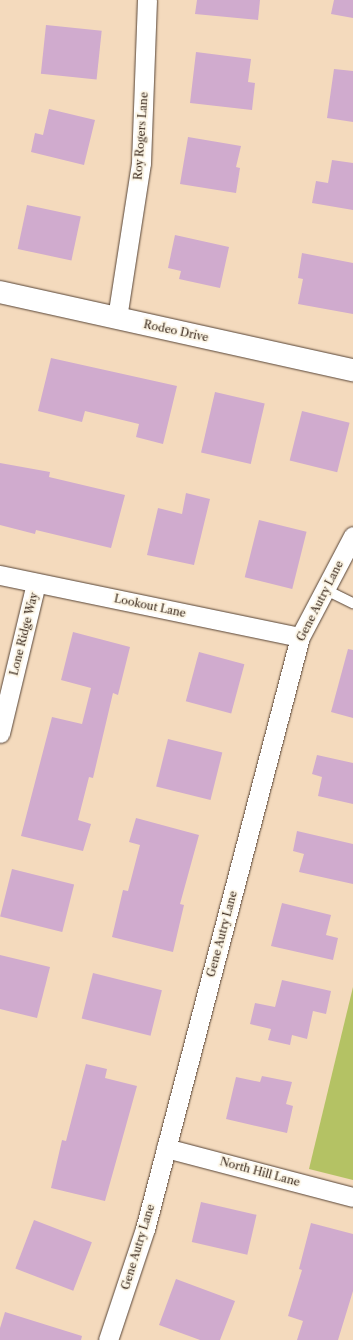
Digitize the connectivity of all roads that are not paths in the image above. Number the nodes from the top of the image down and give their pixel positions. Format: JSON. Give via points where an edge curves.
{"nodes":[{"id":1,"x":147,"y":0,"type":"edge"},
{"id":2,"x":0,"y":292,"type":"edge"},
{"id":3,"x":117,"y":318,"type":"junction"},
{"id":4,"x":353,"y":370,"type":"edge"},
{"id":5,"x":353,"y":536,"type":"edge"},
{"id":6,"x":0,"y":575,"type":"edge"},
{"id":7,"x":36,"y":582,"type":"junction"},
{"id":8,"x":326,"y":590,"type":"junction"},
{"id":9,"x":353,"y":604,"type":"edge"},
{"id":10,"x":300,"y":637,"type":"junction"},
{"id":11,"x":0,"y":733,"type":"edge"},
{"id":12,"x":166,"y":1148,"type":"junction"},
{"id":13,"x":353,"y":1197,"type":"edge"},
{"id":14,"x":108,"y":1340,"type":"edge"}],
"edges":[{"from":1,"to":3,"type":"street","name":"Roy Rogers Lane","via":[[142,163]]},
{"from":2,"to":3,"type":"street","name":"Rodeo Drive"},
{"from":3,"to":4,"type":"street","name":"Rodeo Drive"},
{"from":5,"to":8,"type":"street","name":"Gene Autry Lane"},
{"from":6,"to":7,"type":"street","name":"Lookout Lane"},
{"from":7,"to":10,"type":"street","name":"Lookout Lane"},
{"from":7,"to":11,"type":"street","name":"Lone Ridge Way"},
{"from":8,"to":9,"type":"lane"},
{"from":8,"to":10,"type":"street","name":"Gene Autry Lane"},
{"from":10,"to":12,"type":"street","name":"Gene Autry Lane"},
{"from":12,"to":13,"type":"street","name":"North Hill Lane"},
{"from":12,"to":14,"type":"street","name":"Gene Autry Lane","via":[[145,1229]]}]}
